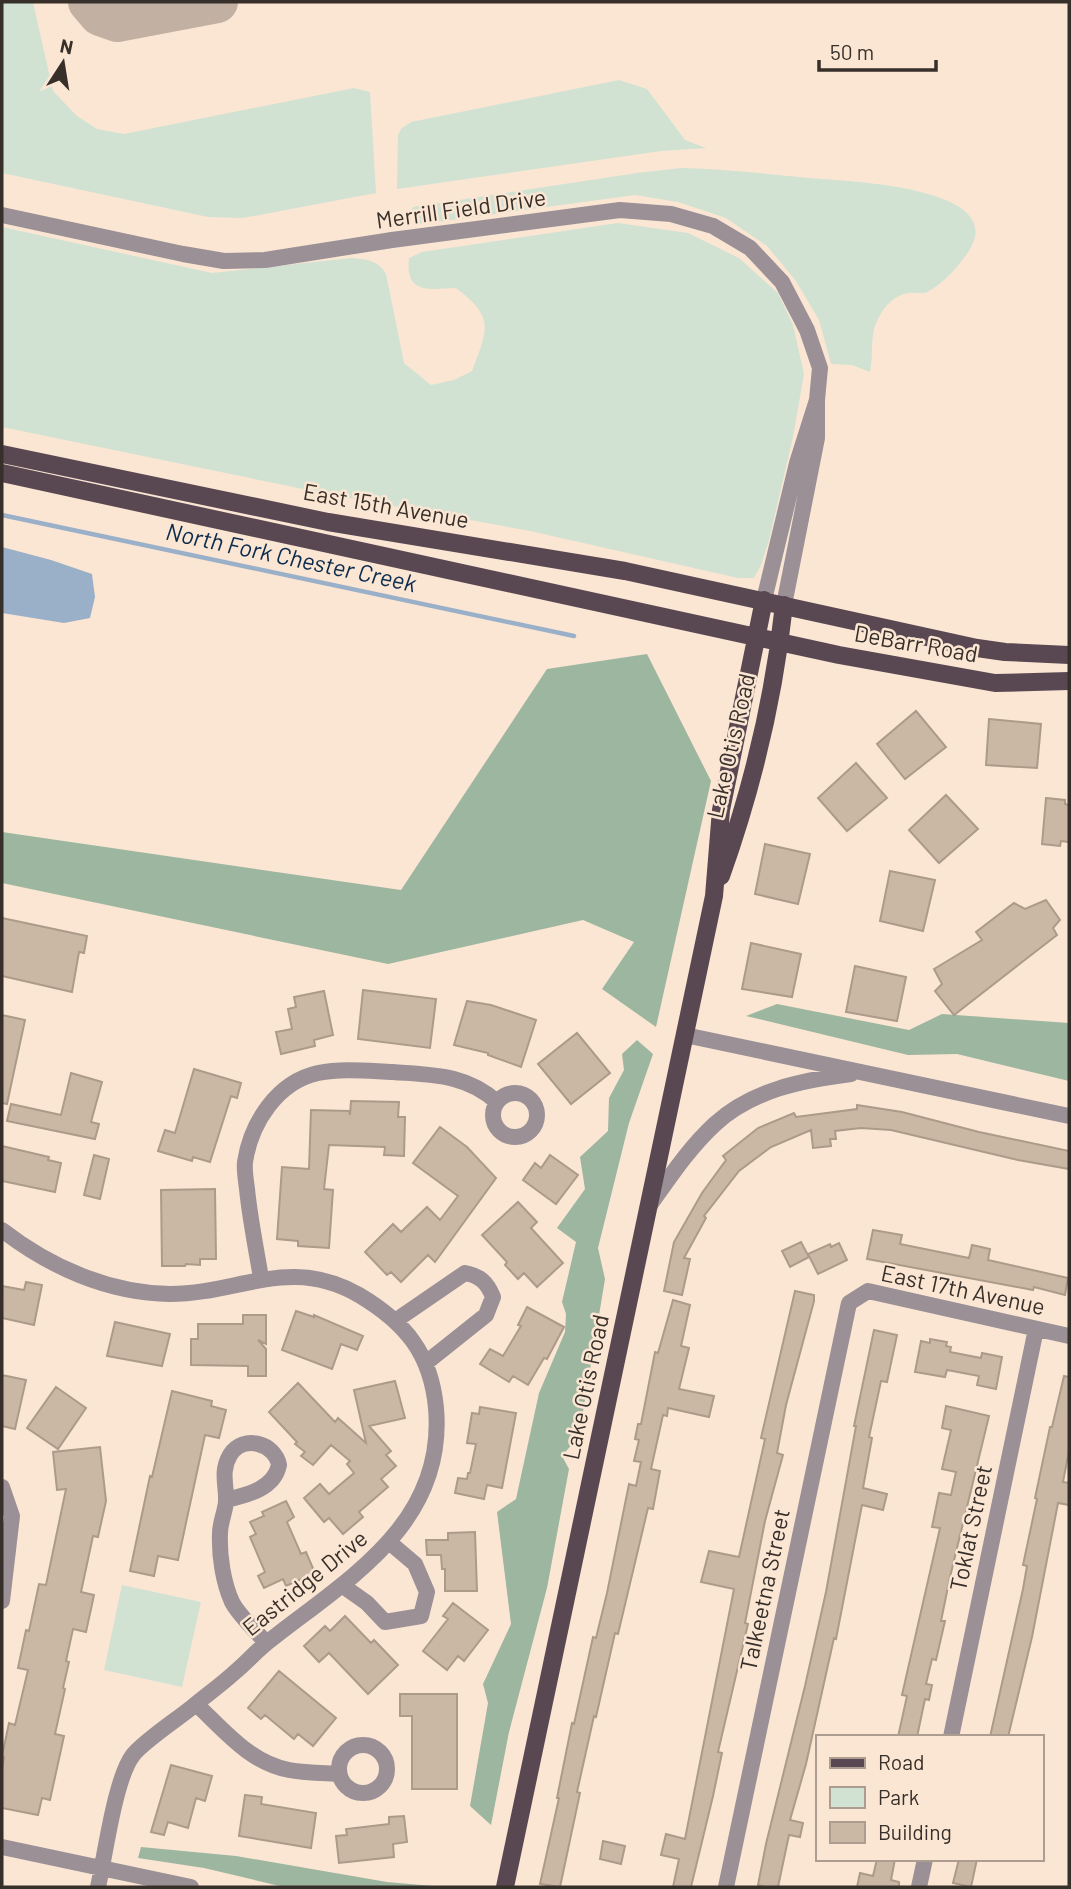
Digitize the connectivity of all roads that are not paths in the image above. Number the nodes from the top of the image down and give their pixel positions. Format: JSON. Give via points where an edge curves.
{"nodes":[{"id":1,"x":2,"y":215,"type":"edge"},
{"id":2,"x":817,"y":400,"type":"junction"},
{"id":3,"x":2,"y":454,"type":"edge"},
{"id":4,"x":2,"y":473,"type":"edge"},
{"id":5,"x":764,"y":600,"type":"junction"},
{"id":6,"x":784,"y":605,"type":"junction"},
{"id":7,"x":755,"y":638,"type":"junction"},
{"id":8,"x":780,"y":643,"type":"junction"},
{"id":9,"x":1069,"y":655,"type":"edge"},
{"id":10,"x":1069,"y":681,"type":"edge"},
{"id":11,"x":714,"y":896,"type":"junction"},
{"id":12,"x":685,"y":1035,"type":"junction"},
{"id":13,"x":867,"y":1073,"type":"junction"},
{"id":14,"x":497,"y":1102,"type":"dead end"},
{"id":15,"x":1069,"y":1116,"type":"edge"},
{"id":16,"x":650,"y":1205,"type":"junction"},
{"id":17,"x":2,"y":1230,"type":"edge"},
{"id":18,"x":261,"y":1278,"type":"junction"},
{"id":19,"x":849,"y":1303,"type":"joint"},
{"id":20,"x":395,"y":1321,"type":"junction"},
{"id":21,"x":1036,"y":1329,"type":"junction"},
{"id":22,"x":1069,"y":1336,"type":"edge"},
{"id":23,"x":426,"y":1362,"type":"junction"},
{"id":24,"x":2,"y":1487,"type":"edge"},
{"id":25,"x":226,"y":1500,"type":"dead end"},
{"id":26,"x":389,"y":1542,"type":"junction"},
{"id":27,"x":343,"y":1586,"type":"junction"},
{"id":28,"x":2,"y":1601,"type":"edge"},
{"id":29,"x":266,"y":1643,"type":"junction"},
{"id":30,"x":196,"y":1704,"type":"junction"},
{"id":31,"x":951,"y":1735,"type":"edge"},
{"id":32,"x":339,"y":1774,"type":"dead end"},
{"id":33,"x":2,"y":1847,"type":"edge"},
{"id":34,"x":925,"y":1861,"type":"edge"},
{"id":35,"x":102,"y":1868,"type":"junction"},
{"id":36,"x":98,"y":1887,"type":"edge"},
{"id":37,"x":191,"y":1887,"type":"edge"},
{"id":38,"x":505,"y":1887,"type":"edge"},
{"id":39,"x":726,"y":1887,"type":"edge"},
{"id":40,"x":919,"y":1887,"type":"edge"}],
"edges":[{"from":1,"to":2,"type":"street","name":"Merrill Field Drive","via":[[224,261],[265,260],[620,210],[671,214],[713,226],[750,248],[782,282],[820,368]]},
{"from":2,"to":5,"type":"street","name":"Merrill Field Drive"},
{"from":2,"to":6,"type":"street","name":"Merrill Field Drive","via":[[817,438]]},
{"from":3,"to":5,"type":"main road","name":"East 15th Avenue","via":[[328,522],[625,571]]},
{"from":4,"to":7,"type":"main road","name":"East 15th Avenue"},
{"from":5,"to":6,"type":"main road","name":"DeBarr Road"},
{"from":5,"to":7,"type":"main road","name":"Lake Otis Road"},
{"from":6,"to":8,"type":"main road","name":"Lake Otis Road"},
{"from":6,"to":9,"type":"main road","name":"DeBarr Road","via":[[977,648]]},
{"from":7,"to":8,"type":"main road","name":"DeBarr Road"},
{"from":7,"to":11,"type":"main road","name":"Lake Otis Road","via":[[721,810]]},
{"from":8,"to":10,"type":"main road","name":"DeBarr Road","via":[[995,683]]},
{"from":8,"to":11,"type":"main road","name":"Lake Otis Road","via":[[755,769]]},
{"from":11,"to":12,"type":"main road","name":"Lake Otis Road"},
{"from":12,"to":13,"type":"street"},
{"from":12,"to":16,"type":"main road","name":"Lake Otis Road"},
{"from":13,"to":15,"type":"street"},
{"from":13,"to":16,"type":"street","via":[[808,1079],[746,1102],[716,1123],[690,1150]]},
{"from":14,"to":18,"type":"street","via":[[468,1082],[433,1075],[349,1070],[317,1073],[292,1083],[270,1104],[254,1129],[244,1164]]},
{"from":16,"to":38,"type":"main road","name":"Lake Otis Road"},
{"from":17,"to":18,"type":"street","name":"Eastridge Drive","via":[[57,1266],[124,1289],[170,1294]]},
{"from":18,"to":20,"type":"street","name":"Eastridge Drive","via":[[300,1276],[334,1284],[359,1295]]},
{"from":19,"to":21,"type":"street","name":"East 17th Avenue","via":[[867,1291]]},
{"from":19,"to":39,"type":"street","name":"Talkeetna Street"},
{"from":20,"to":23,"type":"street","name":"Eastridge Drive"},
{"from":20,"to":23,"type":"street","via":[[465,1273],[488,1285],[493,1297],[486,1315]]},
{"from":21,"to":22,"type":"street","name":"East 17th Avenue"},
{"from":21,"to":31,"type":"street","name":"Toklat Street"},
{"from":23,"to":26,"type":"street","name":"Eastridge Drive","via":[[438,1428],[434,1461],[416,1507]]},
{"from":24,"to":28,"type":"street","via":[[12,1516]]},
{"from":25,"to":29,"type":"street","via":[[220,1531],[225,1579],[232,1603]]},
{"from":26,"to":27,"type":"street","name":"Eastridge Drive"},
{"from":26,"to":27,"type":"street","via":[[415,1563],[428,1592],[421,1616],[385,1622]]},
{"from":27,"to":29,"type":"street","name":"Eastridge Drive"},
{"from":29,"to":30,"type":"street","name":"Eastridge Drive"},
{"from":30,"to":32,"type":"street","via":[[243,1749],[264,1762],[288,1770]]},
{"from":30,"to":35,"type":"street","name":"Eastridge Drive","via":[[132,1755],[118,1789]]},
{"from":33,"to":35,"type":"street"},
{"from":34,"to":40,"type":"street"},
{"from":35,"to":36,"type":"street","name":"Eastridge Drive"},
{"from":35,"to":37,"type":"street"}]}
